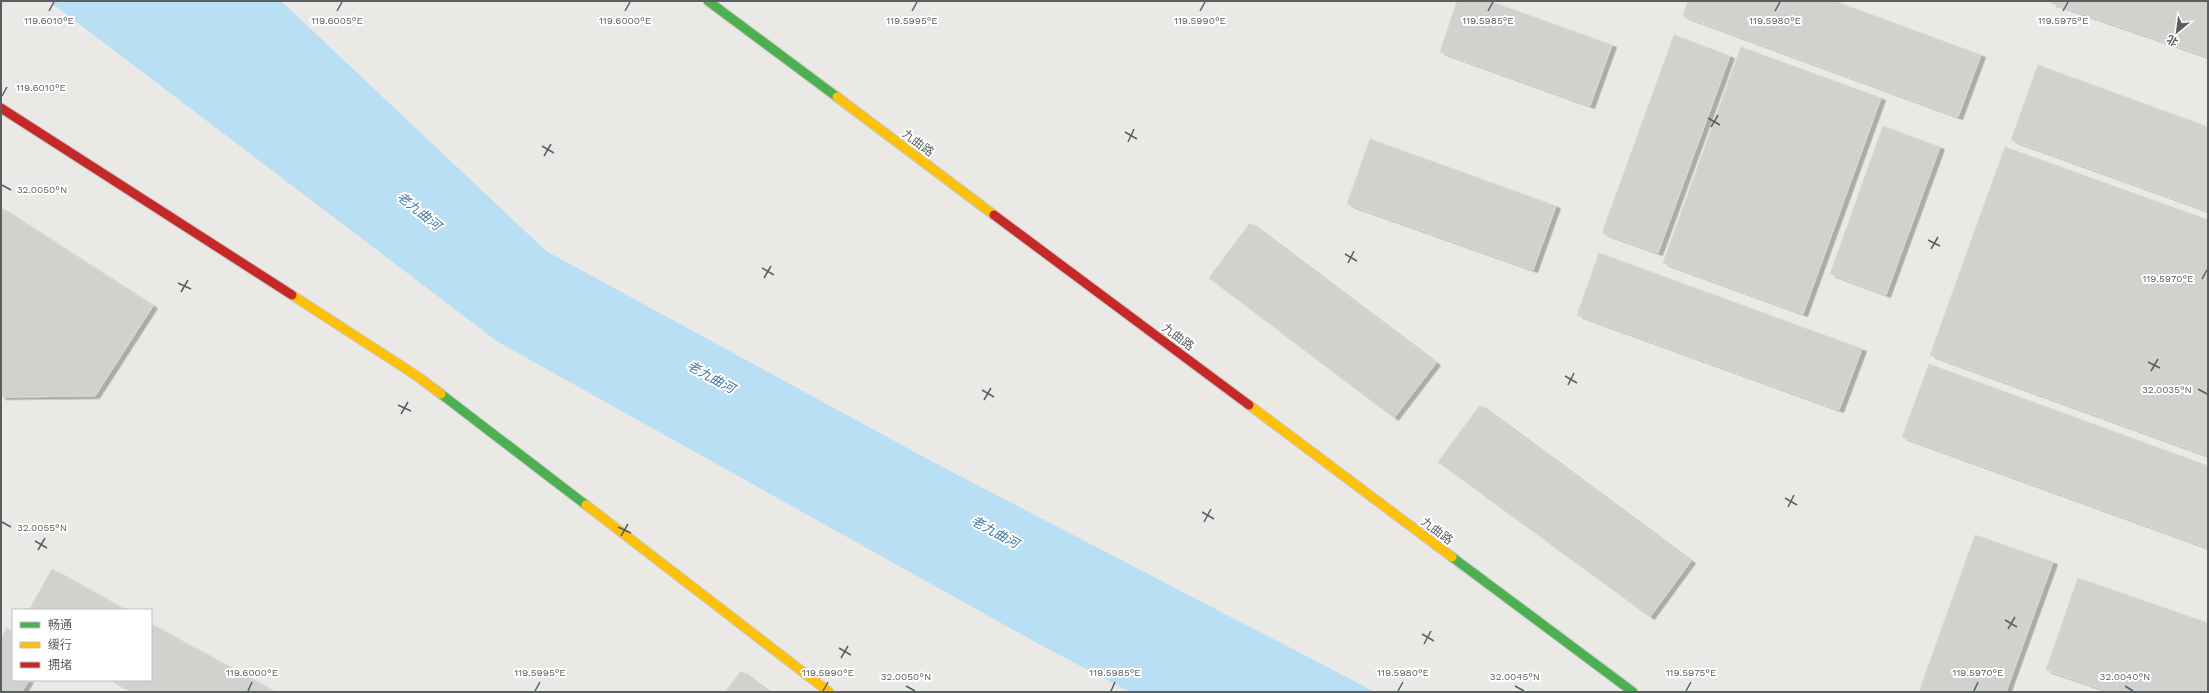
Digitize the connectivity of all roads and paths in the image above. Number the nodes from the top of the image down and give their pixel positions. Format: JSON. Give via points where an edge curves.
{"nodes":[{"id":1,"x":708,"y":1,"type":"edge"},
{"id":2,"x":1,"y":108,"type":"edge"},
{"id":3,"x":829,"y":692,"type":"edge"},
{"id":4,"x":1633,"y":692,"type":"edge"}],
"edges":[{"from":1,"to":4,"type":"street","name":"九曲路"},
{"from":2,"to":3,"type":"street","via":[[417,376]]}]}
